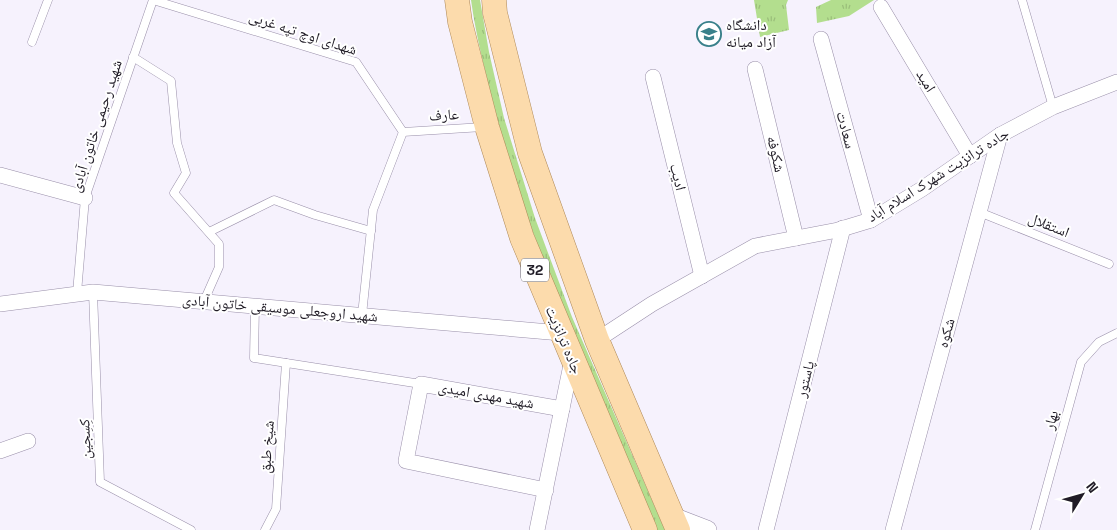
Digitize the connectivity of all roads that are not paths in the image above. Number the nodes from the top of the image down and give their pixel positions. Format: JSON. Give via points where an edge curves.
{"nodes":[{"id":1,"x":48,"y":0,"type":"edge"},
{"id":2,"x":153,"y":0,"type":"edge"},
{"id":3,"x":456,"y":0,"type":"edge"},
{"id":4,"x":494,"y":0,"type":"edge"},
{"id":5,"x":1022,"y":0,"type":"edge"},
{"id":6,"x":881,"y":7,"type":"dead end"},
{"id":7,"x":821,"y":39,"type":"dead end"},
{"id":8,"x":32,"y":42,"type":"dead end"},
{"id":9,"x":133,"y":57,"type":"junction"},
{"id":10,"x":755,"y":69,"type":"dead end"},
{"id":11,"x":653,"y":78,"type":"dead end"},
{"id":12,"x":1117,"y":82,"type":"edge"},
{"id":13,"x":1053,"y":107,"type":"junction"},
{"id":14,"x":487,"y":127,"type":"junction"},
{"id":15,"x":403,"y":132,"type":"junction"},
{"id":16,"x":1000,"y":135,"type":"junction"},
{"id":17,"x":970,"y":156,"type":"junction"},
{"id":18,"x":0,"y":175,"type":"edge"},
{"id":19,"x":85,"y":198,"type":"junction"},
{"id":20,"x":979,"y":212,"type":"junction"},
{"id":21,"x":871,"y":220,"type":"junction"},
{"id":22,"x":843,"y":228,"type":"junction"},
{"id":23,"x":371,"y":231,"type":"junction"},
{"id":24,"x":209,"y":232,"type":"junction"},
{"id":25,"x":796,"y":238,"type":"junction"},
{"id":26,"x":1109,"y":264,"type":"dead end"},
{"id":27,"x":702,"y":276,"type":"junction"},
{"id":28,"x":93,"y":292,"type":"junction"},
{"id":29,"x":77,"y":293,"type":"junction"},
{"id":30,"x":204,"y":301,"type":"junction"},
{"id":31,"x":0,"y":304,"type":"edge"},
{"id":32,"x":255,"y":306,"type":"junction"},
{"id":33,"x":362,"y":315,"type":"junction"},
{"id":34,"x":561,"y":333,"type":"junction"},
{"id":35,"x":1117,"y":333,"type":"edge"},
{"id":36,"x":597,"y":340,"type":"junction"},
{"id":37,"x":572,"y":358,"type":"junction"},
{"id":38,"x":286,"y":363,"type":"junction"},
{"id":39,"x":421,"y":384,"type":"junction"},
{"id":40,"x":562,"y":409,"type":"junction"},
{"id":41,"x":28,"y":441,"type":"dead end"},
{"id":42,"x":0,"y":451,"type":"edge"},
{"id":43,"x":546,"y":490,"type":"junction"},
{"id":44,"x":675,"y":524,"type":"edge"},
{"id":45,"x":191,"y":530,"type":"edge"},
{"id":46,"x":265,"y":530,"type":"edge"},
{"id":47,"x":537,"y":530,"type":"edge"},
{"id":48,"x":645,"y":530,"type":"edge"},
{"id":49,"x":707,"y":530,"type":"edge"},
{"id":50,"x":766,"y":530,"type":"edge"},
{"id":51,"x":893,"y":530,"type":"edge"},
{"id":52,"x":1035,"y":530,"type":"edge"}],
"edges":[{"from":1,"to":8,"type":"lane"},
{"from":2,"to":9,"type":"lane","name":"شهید رحیمی خاتون آبادی"},
{"from":2,"to":15,"type":"lane","name":"شهدای اوچ تپه غربی","via":[[356,62]]},
{"from":3,"to":14,"type":"main road","name":"جاده ترانزیت","number":"32"},
{"from":4,"to":36,"type":"main road","name":"جاده ترانزیت","number":"32","via":[[530,153]]},
{"from":5,"to":13,"type":"lane"},
{"from":6,"to":17,"type":"street","name":"امید"},
{"from":7,"to":21,"type":"street","name":"سعادت"},
{"from":9,"to":19,"type":"lane","name":"شهید رحیمی خاتون آبادی"},
{"from":9,"to":24,"type":"lane","via":[[171,81],[177,143],[186,173],[174,193]]},
{"from":10,"to":25,"type":"street","name":"شکوفه"},
{"from":11,"to":27,"type":"street","name":"ادیب"},
{"from":12,"to":13,"type":"street","name":"جاده ترانزیت شهرک اسلام آباد"},
{"from":13,"to":16,"type":"street","name":"جاده ترانزیت شهرک اسلام آباد"},
{"from":14,"to":15,"type":"lane","name":"عارف"},
{"from":14,"to":34,"type":"main road","name":"جاده ترانزیت","number":"32","via":[[522,238]]},
{"from":15,"to":23,"type":"lane","via":[[373,210]]},
{"from":16,"to":17,"type":"street","name":"جاده ترانزیت شهرک اسلام آباد"},
{"from":16,"to":20,"type":"street","name":"شکوه"},
{"from":17,"to":21,"type":"street","name":"جاده ترانزیت شهرک اسلام آباد"},
{"from":18,"to":19,"type":"street"},
{"from":19,"to":29,"type":"lane","name":"شهید رحیمی خاتون آبادی"},
{"from":20,"to":26,"type":"lane","name":"استقلال"},
{"from":20,"to":51,"type":"street","name":"شکوه"},
{"from":21,"to":22,"type":"street","name":"جاده ترانزیت شهرک اسلام آباد"},
{"from":22,"to":25,"type":"street","name":"جاده ترانزیت شهرک اسلام آباد"},
{"from":22,"to":50,"type":"street","name":"پاستور"},
{"from":23,"to":24,"type":"lane","via":[[274,200]]},
{"from":23,"to":33,"type":"lane"},
{"from":24,"to":30,"type":"lane","via":[[220,244],[219,268]]},
{"from":25,"to":27,"type":"street","name":"جاده ترانزیت شهرک اسلام آباد","via":[[755,246]]},
{"from":27,"to":36,"type":"street","name":"جاده ترانزیت شهرک اسلام آباد"},
{"from":28,"to":29,"type":"street","name":"شهید اروجعلی موسیقی خاتون آبادی"},
{"from":28,"to":30,"type":"street","name":"شهید اروجعلی موسیقی خاتون آبادی"},
{"from":28,"to":45,"type":"lane","name":"کِسِجین","via":[[100,482]]},
{"from":29,"to":31,"type":"street","name":"شهید اروجعلی موسیقی خاتون آبادی"},
{"from":30,"to":32,"type":"street","name":"شهید اروجعلی موسیقی خاتون آبادی"},
{"from":32,"to":33,"type":"street","name":"شهید اروجعلی موسیقی خاتون آبادی"},
{"from":32,"to":38,"type":"lane","via":[[254,358]]},
{"from":33,"to":34,"type":"street","name":"شهید اروجعلی موسیقی خاتون آبادی"},
{"from":34,"to":37,"type":"main road","name":"جاده ترانزیت","number":"32"},
{"from":35,"to":52,"type":"lane","name":"بهار","via":[[1099,342],[1081,362]]},
{"from":36,"to":44,"type":"main road","name":"جاده ترانزیت","number":"32"},
{"from":37,"to":40,"type":"street"},
{"from":37,"to":48,"type":"main road","name":"جاده ترانزیت","number":"32"},
{"from":38,"to":39,"type":"lane"},
{"from":38,"to":46,"type":"lane","name":"شیخ طبق","via":[[276,509]]},
{"from":39,"to":40,"type":"street","name":"شهید مهدی امیدی"},
{"from":39,"to":43,"type":"street","name":"شهید مهدی امیدی","via":[[406,461]]},
{"from":40,"to":43,"type":"street"},
{"from":41,"to":42,"type":"street"},
{"from":43,"to":47,"type":"street"},
{"from":44,"to":49,"type":"street"}]}
